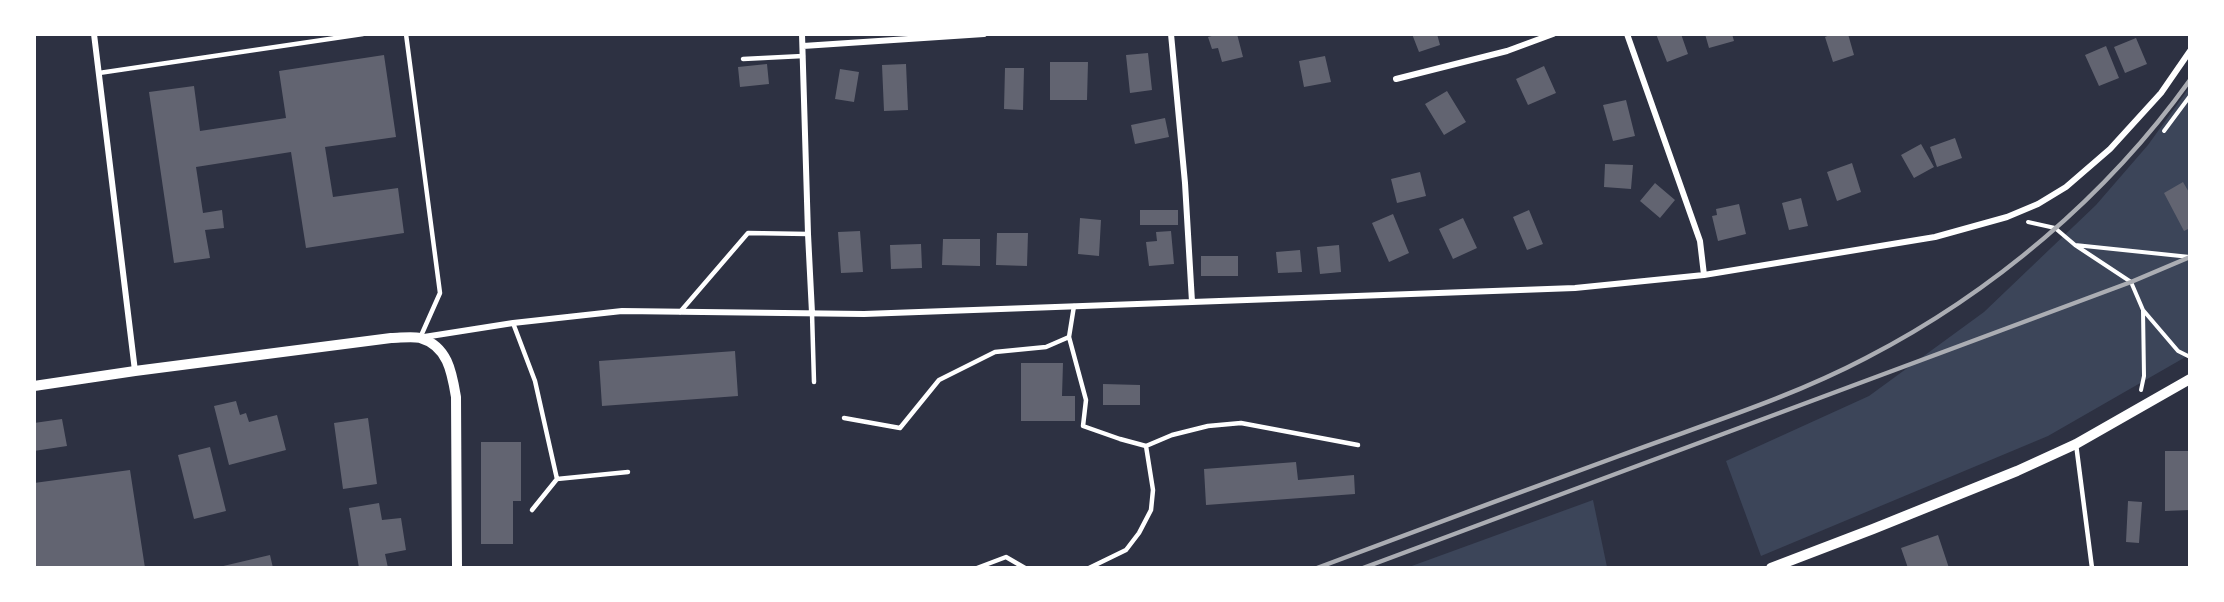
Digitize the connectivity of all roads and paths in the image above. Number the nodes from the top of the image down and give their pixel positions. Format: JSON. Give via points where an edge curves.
{"nodes":[{"id":1,"x":94,"y":34,"type":"edge"},
{"id":2,"x":363,"y":34,"type":"edge"},
{"id":3,"x":406,"y":34,"type":"edge"},
{"id":4,"x":802,"y":34,"type":"edge"},
{"id":5,"x":984,"y":34,"type":"edge"},
{"id":6,"x":1171,"y":34,"type":"edge"},
{"id":7,"x":1553,"y":34,"type":"edge"},
{"id":8,"x":1627,"y":34,"type":"edge"},
{"id":9,"x":803,"y":46,"type":"junction"},
{"id":10,"x":2190,"y":51,"type":"edge"},
{"id":11,"x":803,"y":56,"type":"junction"},
{"id":12,"x":743,"y":59,"type":"dead end"},
{"id":13,"x":99,"y":73,"type":"junction"},
{"id":14,"x":1396,"y":79,"type":"dead end"},
{"id":15,"x":2190,"y":96,"type":"edge"},
{"id":16,"x":2164,"y":131,"type":"dead end"},
{"id":17,"x":2007,"y":217,"type":"junction"},
{"id":18,"x":808,"y":234,"type":"junction"},
{"id":19,"x":2075,"y":244,"type":"junction"},
{"id":20,"x":2190,"y":257,"type":"edge"},
{"id":21,"x":1704,"y":275,"type":"junction"},
{"id":22,"x":1192,"y":302,"type":"junction"},
{"id":23,"x":1074,"y":306,"type":"junction"},
{"id":24,"x":2143,"y":310,"type":"junction"},
{"id":25,"x":680,"y":312,"type":"junction"},
{"id":26,"x":812,"y":313,"type":"junction"},
{"id":27,"x":513,"y":323,"type":"junction"},
{"id":28,"x":1069,"y":337,"type":"junction"},
{"id":29,"x":420,"y":338,"type":"junction"},
{"id":30,"x":2190,"y":357,"type":"edge"},
{"id":31,"x":135,"y":371,"type":"junction"},
{"id":32,"x":2190,"y":379,"type":"edge"},
{"id":33,"x":814,"y":382,"type":"dead end"},
{"id":34,"x":34,"y":386,"type":"edge"},
{"id":35,"x":2137,"y":408,"type":"junction"},
{"id":36,"x":844,"y":418,"type":"dead end"},
{"id":37,"x":2076,"y":444,"type":"junction"},
{"id":38,"x":1358,"y":445,"type":"dead end"},
{"id":39,"x":1146,"y":446,"type":"junction"},
{"id":40,"x":628,"y":472,"type":"dead end"},
{"id":41,"x":557,"y":479,"type":"junction"},
{"id":42,"x":532,"y":510,"type":"dead end"},
{"id":43,"x":457,"y":567,"type":"edge"},
{"id":44,"x":977,"y":567,"type":"edge"},
{"id":45,"x":1025,"y":567,"type":"edge"},
{"id":46,"x":1089,"y":567,"type":"edge"},
{"id":47,"x":1771,"y":567,"type":"edge"},
{"id":48,"x":2092,"y":567,"type":"edge"}],
"edges":[{"from":1,"to":13,"type":"street"},
{"from":2,"to":13,"type":"lane"},
{"from":3,"to":29,"type":"lane","via":[[440,293]]},
{"from":4,"to":9,"type":"street"},
{"from":5,"to":9,"type":"street"},
{"from":6,"to":22,"type":"street"},
{"from":7,"to":14,"type":"street","via":[[1507,51]]},
{"from":8,"to":21,"type":"street","via":[[1700,241]]},
{"from":9,"to":11,"type":"street"},
{"from":10,"to":17,"type":"street","via":[[2161,93],[2110,149],[2066,187]]},
{"from":11,"to":12,"type":"lane"},
{"from":11,"to":18,"type":"street"},
{"from":13,"to":31,"type":"street"},
{"from":15,"to":16,"type":"path"},
{"from":17,"to":19,"type":"path","via":[[2055,228]]},
{"from":17,"to":21,"type":"street","via":[[1935,237]]},
{"from":18,"to":25,"type":"lane","via":[[748,234]]},
{"from":18,"to":26,"type":"street"},
{"from":19,"to":20,"type":"path"},
{"from":19,"to":24,"type":"path","via":[[2131,282]]},
{"from":21,"to":22,"type":"street","via":[[1575,288]]},
{"from":22,"to":23,"type":"street"},
{"from":23,"to":26,"type":"street"},
{"from":23,"to":28,"type":"lane"},
{"from":24,"to":30,"type":"path","via":[[2178,351]]},
{"from":24,"to":35,"type":"path","via":[[2144,376]]},
{"from":25,"to":26,"type":"street"},
{"from":25,"to":27,"type":"street","via":[[622,311]]},
{"from":26,"to":33,"type":"lane"},
{"from":27,"to":29,"type":"street"},
{"from":27,"to":41,"type":"lane","via":[[535,381]]},
{"from":28,"to":36,"type":"lane","via":[[1046,347],[995,352],[939,380],[900,428]]},
{"from":28,"to":39,"type":"lane","via":[[1086,400],[1083,426]]},
{"from":29,"to":31,"type":"street","via":[[391,338]]},
{"from":29,"to":43,"type":"street","via":[[441,350],[452,370],[456,397]]},
{"from":31,"to":34,"type":"street"},
{"from":32,"to":35,"type":"street"},
{"from":35,"to":37,"type":"street"},
{"from":37,"to":47,"type":"street"},
{"from":37,"to":48,"type":"lane"},
{"from":38,"to":39,"type":"lane","via":[[1241,423],[1208,426]]},
{"from":39,"to":46,"type":"lane","via":[[1153,490],[1151,510],[1126,550]]},
{"from":40,"to":41,"type":"lane"},
{"from":41,"to":42,"type":"lane"},
{"from":44,"to":45,"type":"lane","via":[[1006,557]]}]}
